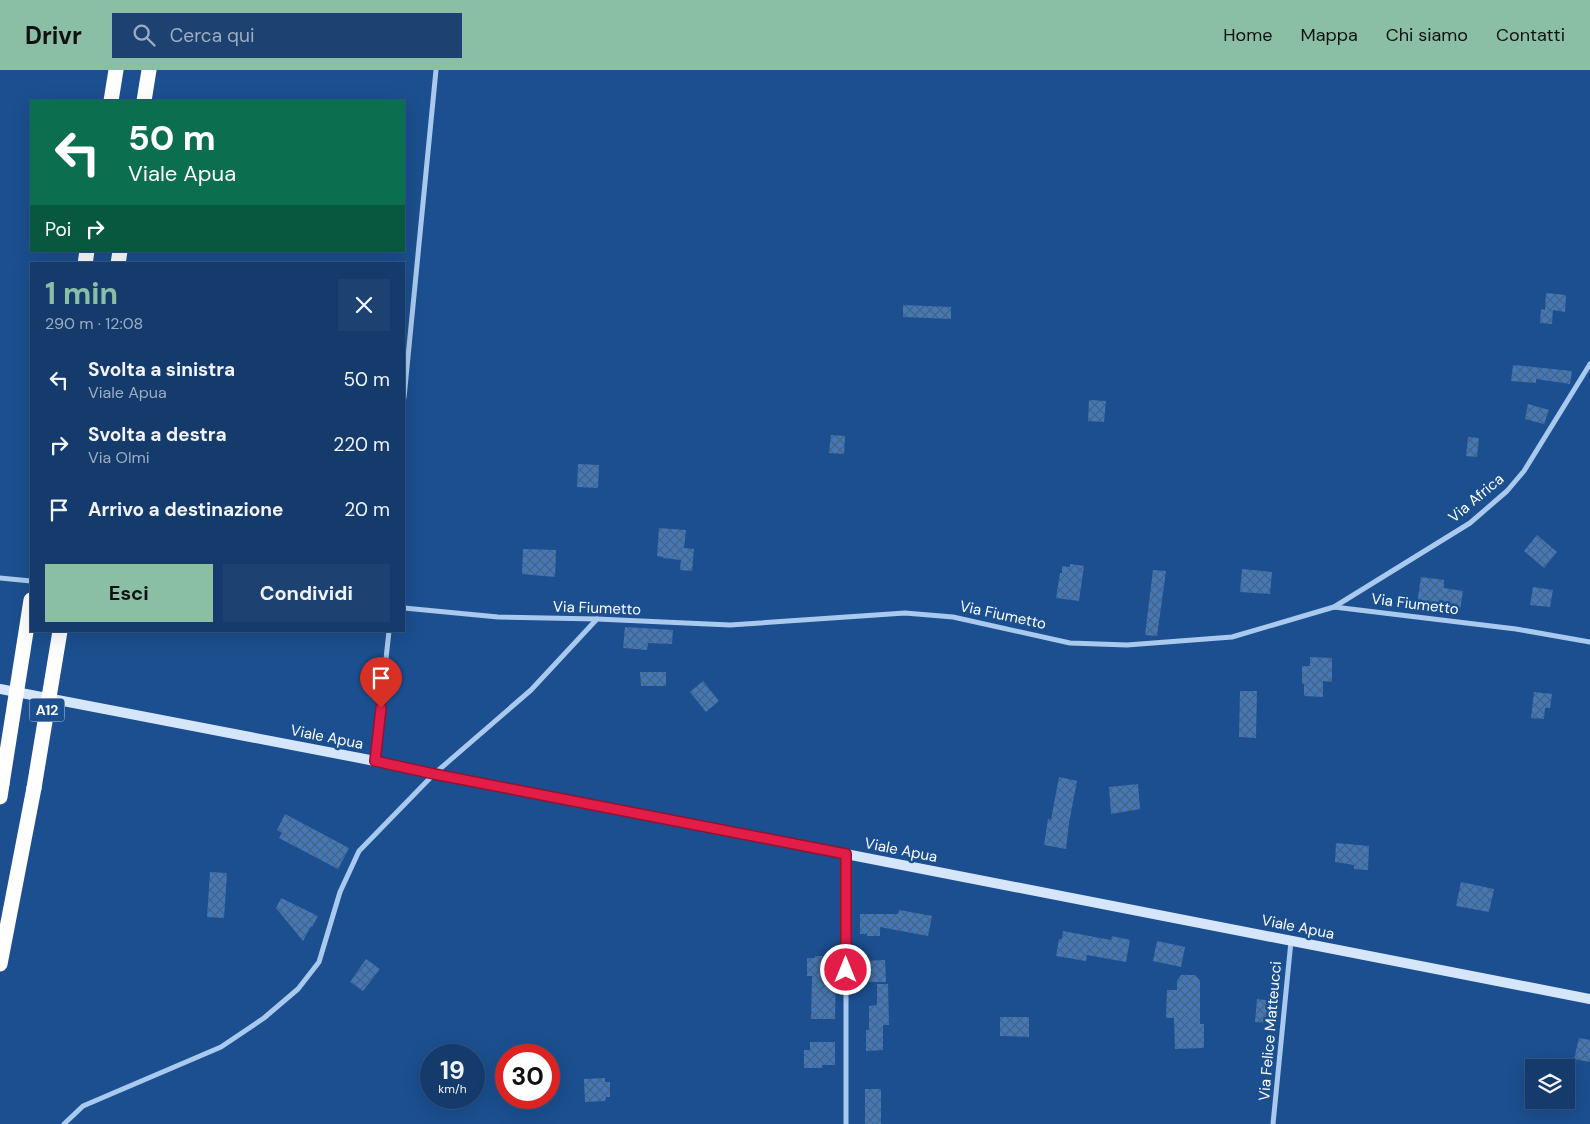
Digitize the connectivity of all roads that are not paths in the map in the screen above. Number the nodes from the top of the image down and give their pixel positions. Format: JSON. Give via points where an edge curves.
{"nodes":[{"id":1,"x":116,"y":70,"type":"edge"},
{"id":2,"x":149,"y":70,"type":"edge"},
{"id":3,"x":436,"y":70,"type":"edge"},
{"id":4,"x":111,"y":100,"type":"edge"},
{"id":5,"x":144,"y":100,"type":"edge"},
{"id":6,"x":1590,"y":364,"type":"edge"},
{"id":7,"x":405,"y":388,"type":"edge"},
{"id":8,"x":0,"y":578,"type":"edge"},
{"id":9,"x":30,"y":581,"type":"edge"},
{"id":10,"x":30,"y":606,"type":"edge"},
{"id":11,"x":1334,"y":607,"type":"junction"},
{"id":12,"x":405,"y":608,"type":"edge"},
{"id":13,"x":597,"y":620,"type":"junction"},
{"id":14,"x":60,"y":632,"type":"edge"},
{"id":15,"x":388,"y":632,"type":"edge"},
{"id":16,"x":1590,"y":642,"type":"edge"},
{"id":17,"x":0,"y":689,"type":"edge"},
{"id":18,"x":375,"y":761,"type":"junction"},
{"id":19,"x":434,"y":774,"type":"junction"},
{"id":20,"x":1,"y":790,"type":"edge"},
{"id":21,"x":846,"y":854,"type":"junction"},
{"id":22,"x":1291,"y":940,"type":"junction"},
{"id":23,"x":0,"y":964,"type":"edge"},
{"id":24,"x":1590,"y":999,"type":"edge"},
{"id":25,"x":64,"y":1124,"type":"edge"},
{"id":26,"x":846,"y":1124,"type":"edge"},
{"id":27,"x":1274,"y":1124,"type":"edge"}],
"edges":[{"from":1,"to":4,"type":"highway"},
{"from":2,"to":5,"type":"highway"},
{"from":3,"to":7,"type":"street"},
{"from":6,"to":11,"type":"street","name":"Via Africa","via":[[1524,471],[1507,491],[1470,523]]},
{"from":8,"to":9,"type":"street"},
{"from":10,"to":20,"type":"highway","number":"A12","bridge":true},
{"from":11,"to":13,"type":"street","name":"Via Fiumetto","via":[[1232,637],[1127,645],[1070,643],[952,617],[905,612],[730,625]]},
{"from":11,"to":16,"type":"street","name":"Via Fiumetto","via":[[1516,629]]},
{"from":12,"to":13,"type":"street","name":"Via Fiumetto","via":[[498,617]]},
{"from":13,"to":19,"type":"street","via":[[531,690]]},
{"from":14,"to":23,"type":"highway","number":"A12","bridge":true},
{"from":15,"to":18,"type":"street"},
{"from":17,"to":18,"type":"street","name":"Viale Apua"},
{"from":18,"to":19,"type":"street","name":"Viale Apua"},
{"from":19,"to":21,"type":"street","name":"Viale Apua"},
{"from":19,"to":25,"type":"street","via":[[359,851],[340,892],[319,962],[298,989],[264,1018],[221,1047],[83,1106]]},
{"from":21,"to":22,"type":"street","name":"Viale Apua"},
{"from":21,"to":26,"type":"street"},
{"from":22,"to":24,"type":"street","name":"Viale Apua"},
{"from":22,"to":27,"type":"street","name":"Via Felice Matteucci"}]}
